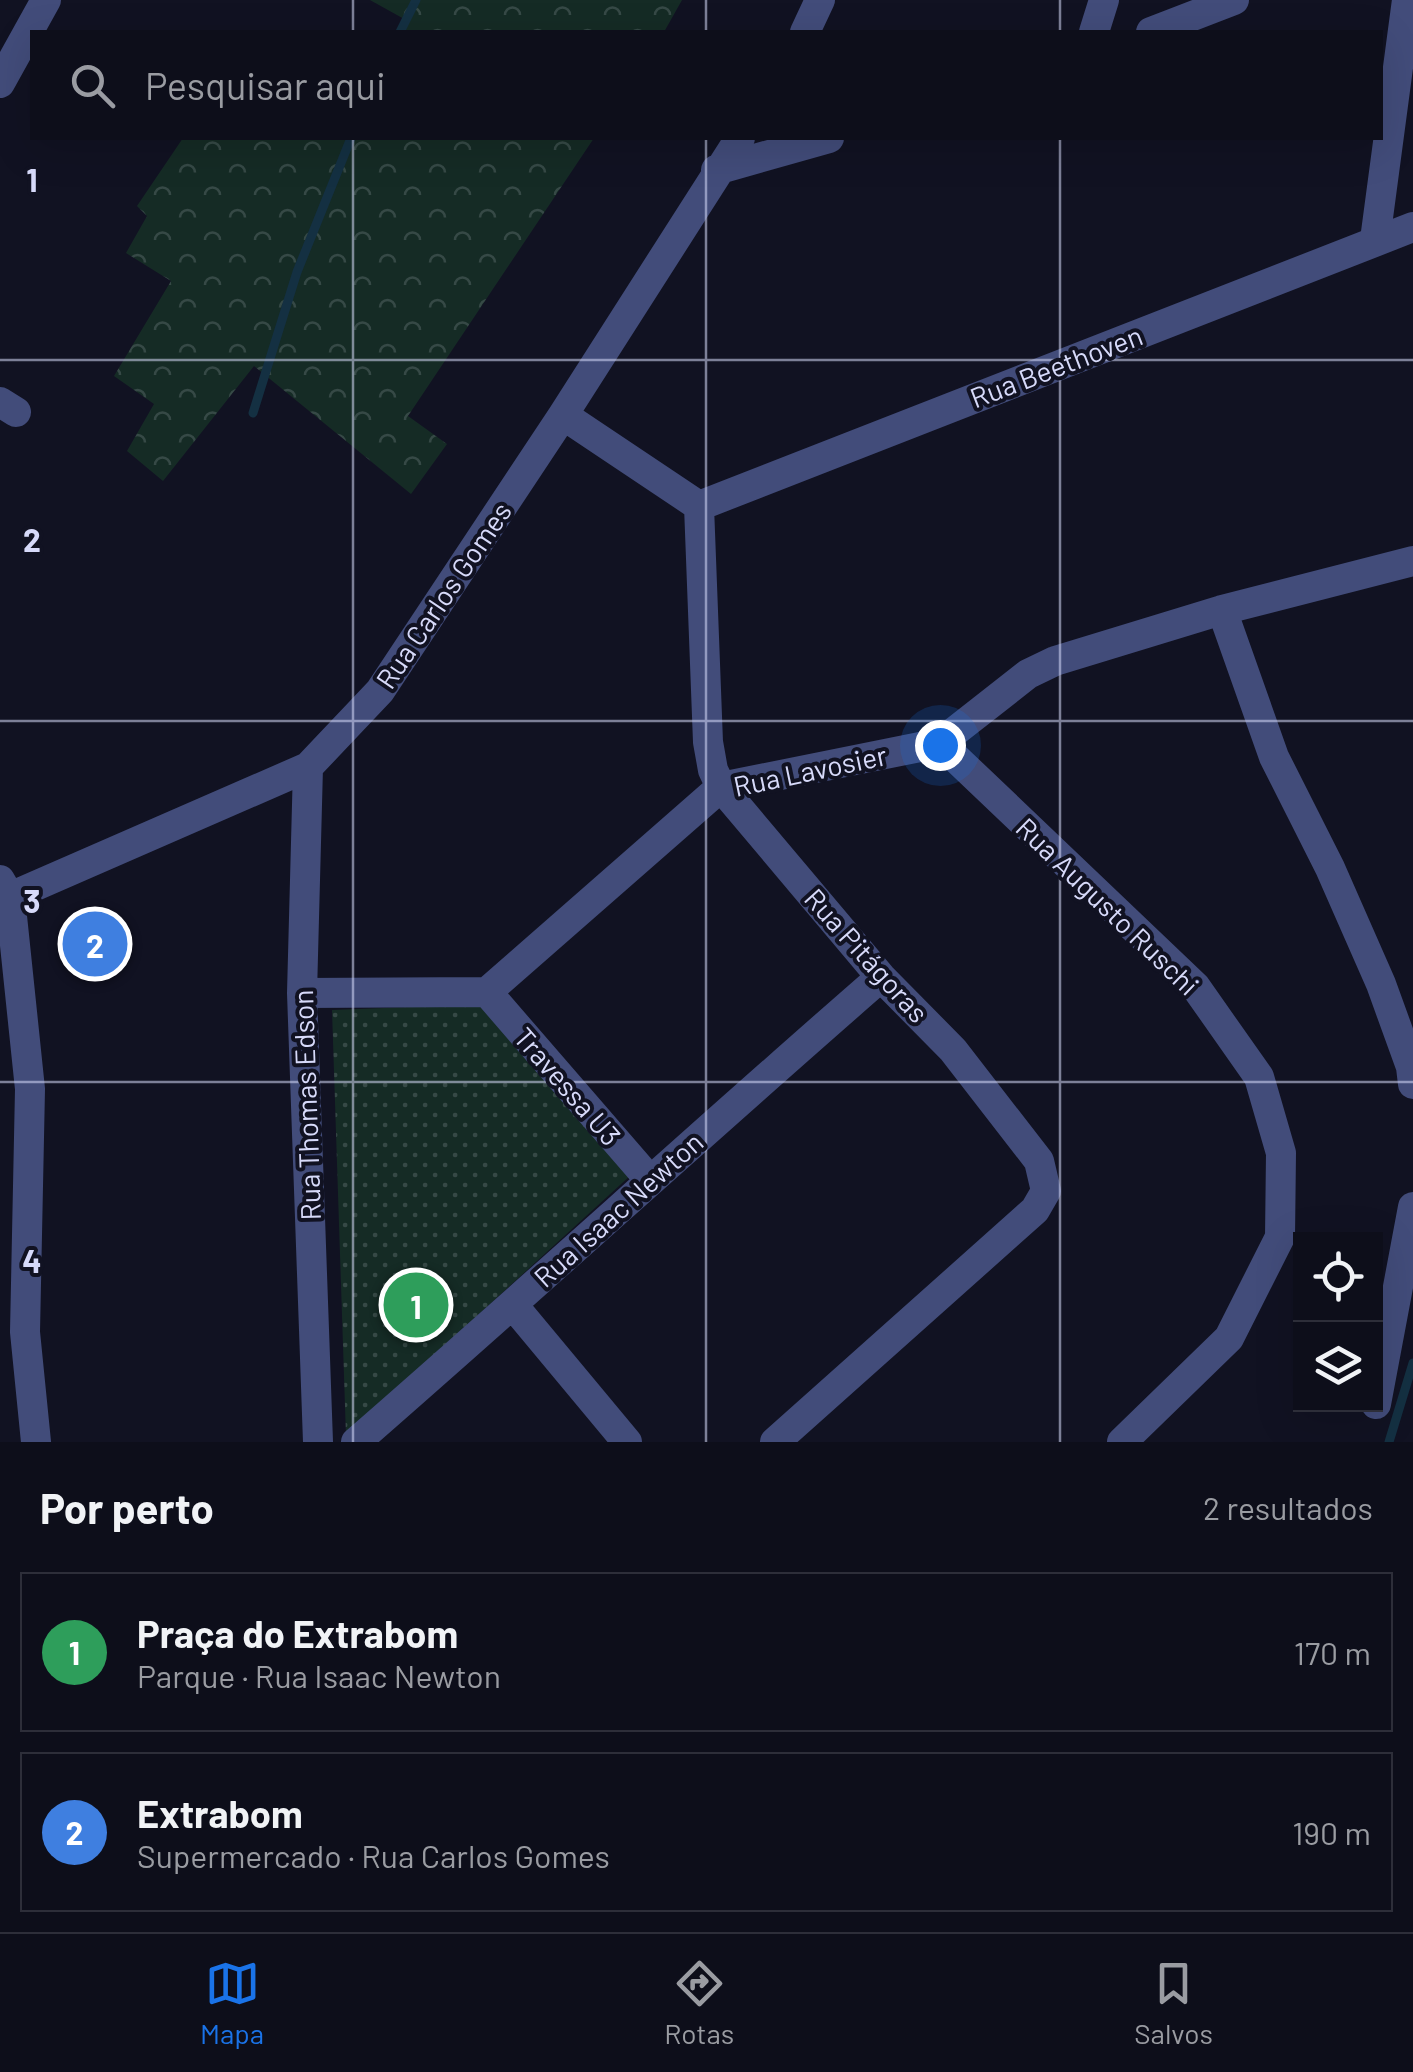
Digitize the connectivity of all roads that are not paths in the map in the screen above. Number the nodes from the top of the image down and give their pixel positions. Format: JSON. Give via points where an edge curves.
{"nodes":[{"id":1,"x":46,"y":0,"type":"edge"},
{"id":2,"x":820,"y":0,"type":"edge"},
{"id":3,"x":1104,"y":0,"type":"edge"},
{"id":4,"x":1234,"y":0,"type":"edge"},
{"id":5,"x":1407,"y":0,"type":"edge"},
{"id":6,"x":805,"y":30,"type":"edge"},
{"id":7,"x":1095,"y":30,"type":"edge"},
{"id":8,"x":1155,"y":30,"type":"edge"},
{"id":9,"x":0,"y":84,"type":"edge"},
{"id":10,"x":738,"y":140,"type":"edge"},
{"id":11,"x":822,"y":140,"type":"edge"},
{"id":12,"x":716,"y":170,"type":"junction"},
{"id":13,"x":1413,"y":226,"type":"edge"},
{"id":14,"x":1375,"y":240,"type":"junction"},
{"id":15,"x":563,"y":415,"type":"junction"},
{"id":16,"x":699,"y":506,"type":"junction"},
{"id":17,"x":1413,"y":561,"type":"edge"},
{"id":18,"x":1222,"y":610,"type":"junction"},
{"id":19,"x":940,"y":743,"type":"junction"},
{"id":20,"x":308,"y":767,"type":"junction"},
{"id":21,"x":721,"y":787,"type":"junction"},
{"id":22,"x":5,"y":888,"type":"edge"},
{"id":23,"x":881,"y":977,"type":"junction"},
{"id":24,"x":487,"y":992,"type":"junction"},
{"id":25,"x":302,"y":993,"type":"junction"},
{"id":26,"x":1413,"y":1084,"type":"edge"},
{"id":27,"x":648,"y":1179,"type":"junction"},
{"id":28,"x":1413,"y":1207,"type":"edge"},
{"id":29,"x":513,"y":1305,"type":"junction"},
{"id":30,"x":12,"y":1333,"type":"edge"},
{"id":31,"x":1383,"y":1364,"type":"edge"},
{"id":32,"x":36,"y":1442,"type":"edge"},
{"id":33,"x":318,"y":1442,"type":"edge"},
{"id":34,"x":356,"y":1442,"type":"edge"},
{"id":35,"x":627,"y":1442,"type":"edge"},
{"id":36,"x":775,"y":1442,"type":"edge"},
{"id":37,"x":1122,"y":1442,"type":"edge"}],
"edges":[{"from":1,"to":9,"type":"street"},
{"from":2,"to":6,"type":"street"},
{"from":3,"to":7,"type":"street"},
{"from":4,"to":8,"type":"street"},
{"from":5,"to":14,"type":"street"},
{"from":10,"to":12,"type":"street","name":"Rua Carlos Gomes"},
{"from":11,"to":12,"type":"street"},
{"from":12,"to":15,"type":"street","name":"Rua Carlos Gomes"},
{"from":13,"to":14,"type":"street","name":"Rua Beethoven"},
{"from":14,"to":16,"type":"street","name":"Rua Beethoven"},
{"from":15,"to":16,"type":"street"},
{"from":15,"to":20,"type":"street","name":"Rua Carlos Gomes","via":[[380,691]]},
{"from":16,"to":21,"type":"street","name":"Rua Pitágoras","via":[[708,742]]},
{"from":17,"to":18,"type":"street","name":"Rua Lavosier"},
{"from":18,"to":19,"type":"street","name":"Rua Lavosier","via":[[1055,660]]},
{"from":18,"to":26,"type":"street","via":[[1274,757],[1381,984]]},
{"from":19,"to":21,"type":"street","name":"Rua Lavosier"},
{"from":19,"to":37,"type":"street","name":"Rua Augusto Ruschi","via":[[1195,986],[1259,1077],[1282,1153],[1280,1237],[1230,1338]]},
{"from":20,"to":22,"type":"street","name":"Rua Carlos Gomes"},
{"from":20,"to":25,"type":"street","name":"Rua Thomas Edson"},
{"from":21,"to":23,"type":"street","name":"Rua Pitágoras"},
{"from":21,"to":24,"type":"street","name":"Rua Lavosier"},
{"from":22,"to":30,"type":"street","via":[[30,1089]]},
{"from":23,"to":27,"type":"street","name":"Rua Isaac Newton"},
{"from":23,"to":36,"type":"street","name":"Rua Pitágoras","via":[[953,1050],[1039,1161],[1046,1191],[1035,1210]]},
{"from":24,"to":25,"type":"street"},
{"from":24,"to":27,"type":"street","name":"Travessa U3"},
{"from":25,"to":33,"type":"street","name":"Rua Thomas Edson"},
{"from":27,"to":29,"type":"street","name":"Rua Isaac Newton"},
{"from":28,"to":31,"type":"street"},
{"from":29,"to":34,"type":"street","name":"Rua Isaac Newton"},
{"from":29,"to":35,"type":"street"},
{"from":30,"to":32,"type":"street"}]}
